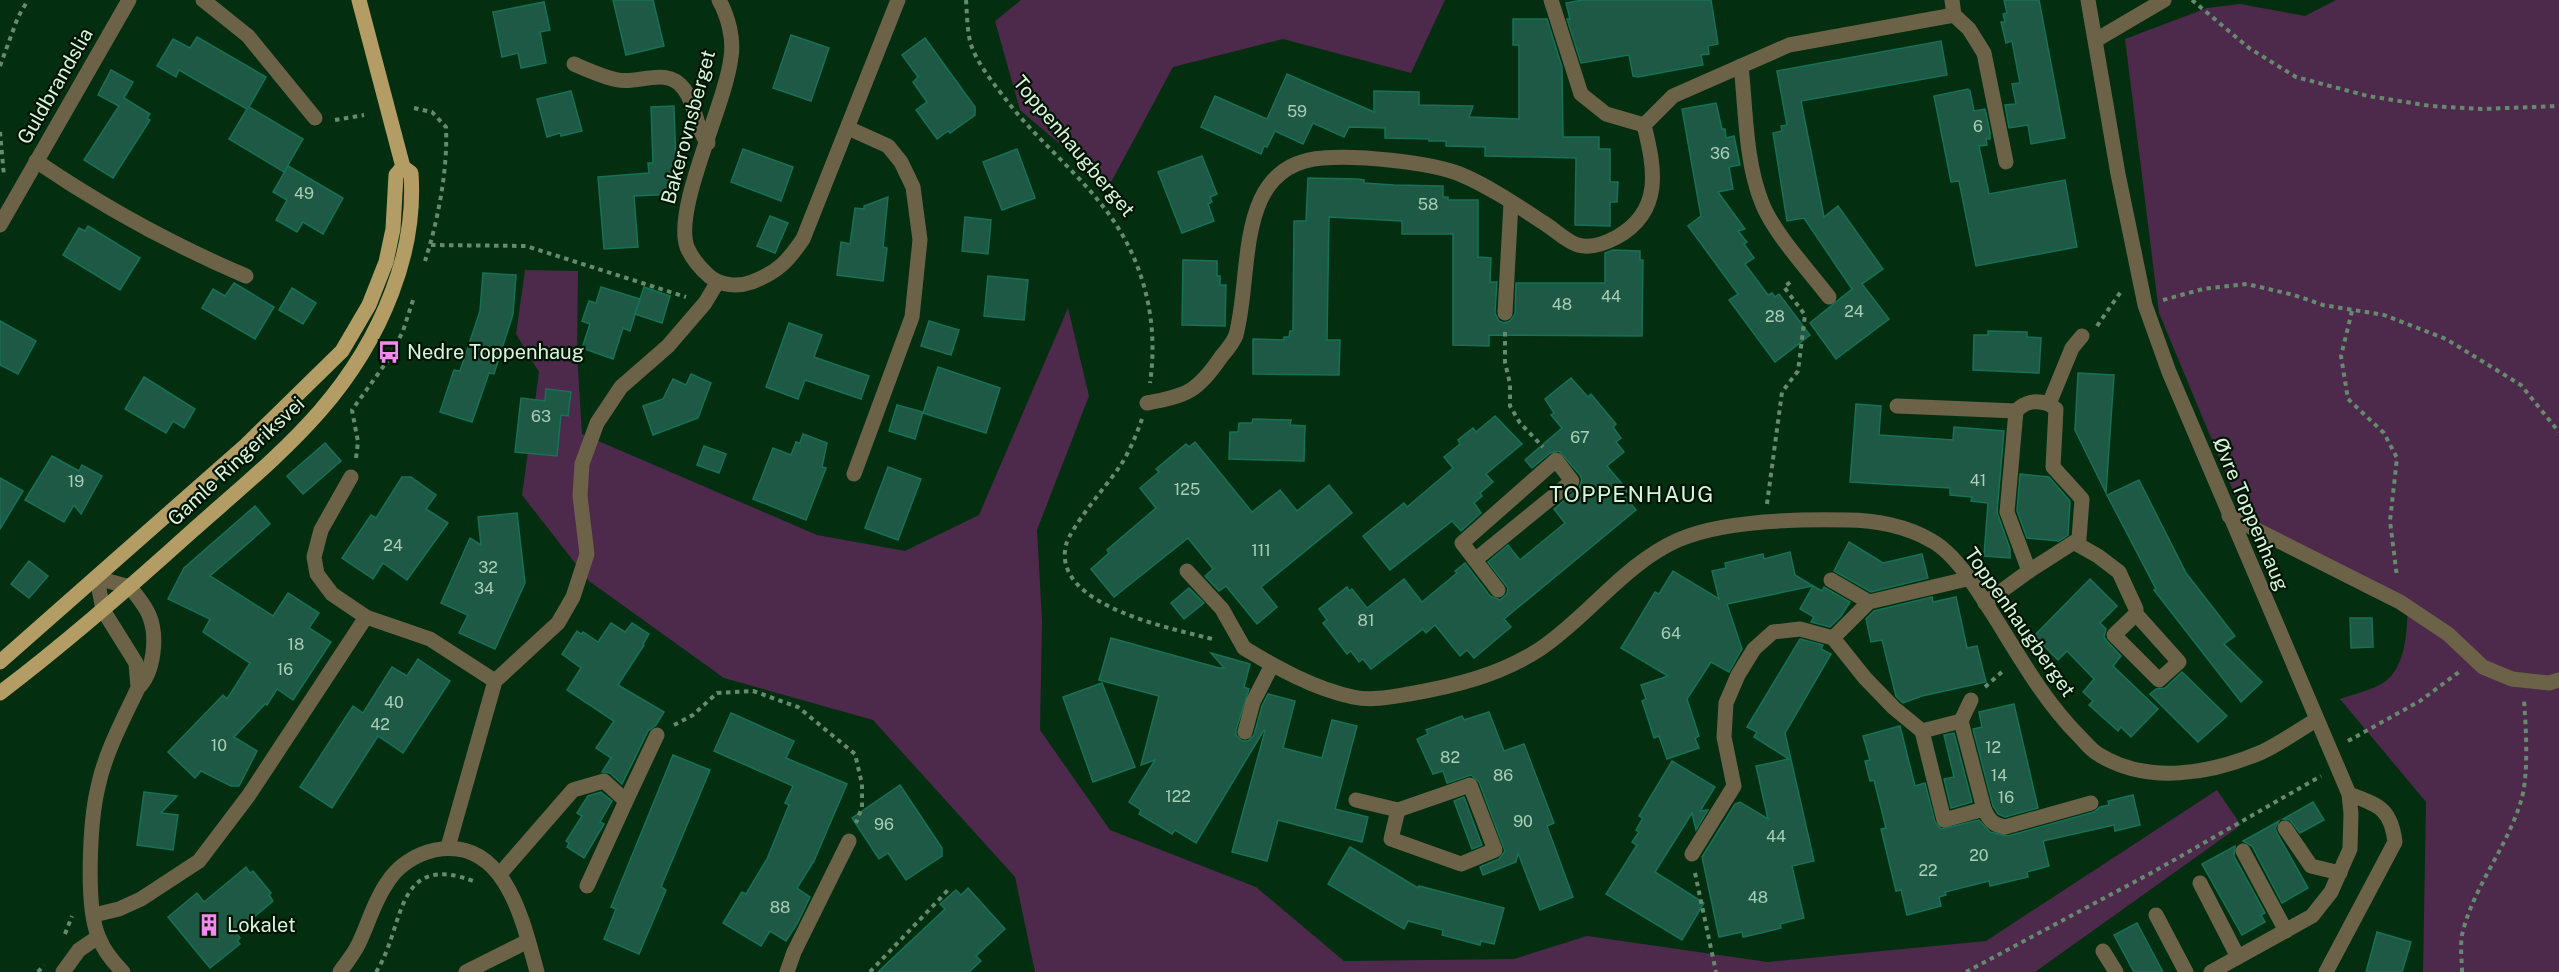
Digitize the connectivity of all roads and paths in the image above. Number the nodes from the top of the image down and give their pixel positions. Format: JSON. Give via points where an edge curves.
{"nodes":[{"id":1,"x":28,"y":0,"type":"edge"},
{"id":2,"x":129,"y":0,"type":"edge"},
{"id":3,"x":203,"y":0,"type":"edge"},
{"id":4,"x":359,"y":0,"type":"edge"},
{"id":5,"x":719,"y":0,"type":"edge"},
{"id":6,"x":898,"y":0,"type":"edge"},
{"id":7,"x":966,"y":0,"type":"edge"},
{"id":8,"x":1551,"y":0,"type":"edge"},
{"id":9,"x":2088,"y":0,"type":"edge"},
{"id":10,"x":2164,"y":0,"type":"edge"},
{"id":11,"x":2192,"y":0,"type":"edge"},
{"id":12,"x":1953,"y":8,"type":"edge"},
{"id":13,"x":2096,"y":40,"type":"junction"},
{"id":14,"x":574,"y":64,"type":"dead end"},
{"id":15,"x":0,"y":66,"type":"edge"},
{"id":16,"x":1741,"y":66,"type":"junction"},
{"id":17,"x":2559,"y":106,"type":"edge"},
{"id":18,"x":414,"y":108,"type":"dead end"},
{"id":19,"x":364,"y":115,"type":"dead end"},
{"id":20,"x":315,"y":118,"type":"joint"},
{"id":21,"x":1644,"y":125,"type":"junction"},
{"id":22,"x":848,"y":128,"type":"junction"},
{"id":23,"x":0,"y":132,"type":"edge"},
{"id":24,"x":708,"y":144,"type":"junction"},
{"id":25,"x":36,"y":161,"type":"junction"},
{"id":26,"x":2006,"y":162,"type":"dead end"},
{"id":27,"x":403,"y":167,"type":"junction"},
{"id":28,"x":13,"y":202,"type":"junction"},
{"id":29,"x":1511,"y":203,"type":"junction"},
{"id":30,"x":0,"y":225,"type":"edge"},
{"id":31,"x":431,"y":245,"type":"junction"},
{"id":32,"x":424,"y":266,"type":"dead end"},
{"id":33,"x":2138,"y":267,"type":"junction"},
{"id":34,"x":1807,"y":268,"type":"junction"},
{"id":35,"x":246,"y":276,"type":"dead end"},
{"id":36,"x":717,"y":283,"type":"junction"},
{"id":37,"x":1829,"y":297,"type":"dead end"},
{"id":38,"x":413,"y":299,"type":"dead end"},
{"id":39,"x":705,"y":303,"type":"junction"},
{"id":40,"x":2145,"y":305,"type":"junction"},
{"id":41,"x":2352,"y":311,"type":"junction"},
{"id":42,"x":1505,"y":313,"type":"joint"},
{"id":43,"x":2082,"y":336,"type":"joint"},
{"id":44,"x":1148,"y":403,"type":"junction"},
{"id":45,"x":2049,"y":404,"type":"junction"},
{"id":46,"x":1897,"y":406,"type":"dead end"},
{"id":47,"x":2016,"y":411,"type":"junction"},
{"id":48,"x":2559,"y":432,"type":"edge"},
{"id":49,"x":1556,"y":460,"type":"junction"},
{"id":50,"x":854,"y":474,"type":"dead end"},
{"id":51,"x":351,"y":477,"type":"joint"},
{"id":52,"x":2229,"y":516,"type":"junction"},
{"id":53,"x":1764,"y":523,"type":"junction"},
{"id":54,"x":2074,"y":543,"type":"junction"},
{"id":55,"x":1475,"y":560,"type":"junction"},
{"id":56,"x":1187,"y":571,"type":"dead end"},
{"id":57,"x":2029,"y":571,"type":"junction"},
{"id":58,"x":97,"y":578,"type":"junction"},
{"id":59,"x":1967,"y":579,"type":"junction"},
{"id":60,"x":1831,"y":580,"type":"dead end"},
{"id":61,"x":130,"y":586,"type":"junction"},
{"id":62,"x":1498,"y":590,"type":"dead end"},
{"id":63,"x":1869,"y":602,"type":"junction"},
{"id":64,"x":2400,"y":602,"type":"junction"},
{"id":65,"x":1986,"y":603,"type":"junction"},
{"id":66,"x":103,"y":610,"type":"junction"},
{"id":67,"x":2136,"y":614,"type":"dead end"},
{"id":68,"x":366,"y":617,"type":"junction"},
{"id":69,"x":1833,"y":638,"type":"junction"},
{"id":70,"x":1244,"y":648,"type":"junction"},
{"id":71,"x":2019,"y":656,"type":"junction"},
{"id":72,"x":0,"y":662,"type":"edge"},
{"id":73,"x":1272,"y":665,"type":"junction"},
{"id":74,"x":2483,"y":667,"type":"junction"},
{"id":75,"x":2512,"y":679,"type":"junction"},
{"id":76,"x":2559,"y":680,"type":"edge"},
{"id":77,"x":495,"y":681,"type":"junction"},
{"id":78,"x":138,"y":688,"type":"junction"},
{"id":79,"x":0,"y":693,"type":"edge"},
{"id":80,"x":1971,"y":700,"type":"joint"},
{"id":81,"x":2316,"y":720,"type":"junction"},
{"id":82,"x":1961,"y":722,"type":"junction"},
{"id":83,"x":1922,"y":731,"type":"junction"},
{"id":84,"x":1245,"y":732,"type":"dead end"},
{"id":85,"x":657,"y":735,"type":"joint"},
{"id":86,"x":2330,"y":750,"type":"junction"},
{"id":87,"x":2337,"y":767,"type":"junction"},
{"id":88,"x":2349,"y":794,"type":"junction"},
{"id":89,"x":1356,"y":800,"type":"dead end"},
{"id":90,"x":626,"y":801,"type":"junction"},
{"id":91,"x":2091,"y":803,"type":"dead end"},
{"id":92,"x":1984,"y":809,"type":"junction"},
{"id":93,"x":1398,"y":810,"type":"junction"},
{"id":94,"x":2285,"y":828,"type":"dead end"},
{"id":95,"x":849,"y":841,"type":"joint"},
{"id":96,"x":448,"y":848,"type":"junction"},
{"id":97,"x":2243,"y":851,"type":"dead end"},
{"id":98,"x":1692,"y":854,"type":"joint"},
{"id":99,"x":2340,"y":873,"type":"junction"},
{"id":100,"x":502,"y":878,"type":"junction"},
{"id":101,"x":2200,"y":883,"type":"dead end"},
{"id":102,"x":586,"y":886,"type":"dead end"},
{"id":103,"x":948,"y":890,"type":"dead end"},
{"id":104,"x":73,"y":913,"type":"dead end"},
{"id":105,"x":94,"y":915,"type":"junction"},
{"id":106,"x":2156,"y":915,"type":"dead end"},
{"id":107,"x":2286,"y":931,"type":"junction"},
{"id":108,"x":98,"y":937,"type":"junction"},
{"id":109,"x":61,"y":940,"type":"dead end"},
{"id":110,"x":528,"y":941,"type":"junction"},
{"id":111,"x":2103,"y":951,"type":"dead end"},
{"id":112,"x":2238,"y":957,"type":"junction"},
{"id":113,"x":48,"y":961,"type":"dead end"},
{"id":114,"x":38,"y":972,"type":"edge"},
{"id":115,"x":63,"y":972,"type":"edge"},
{"id":116,"x":123,"y":972,"type":"edge"},
{"id":117,"x":340,"y":972,"type":"edge"},
{"id":118,"x":376,"y":972,"type":"edge"},
{"id":119,"x":466,"y":972,"type":"edge"},
{"id":120,"x":537,"y":972,"type":"edge"},
{"id":121,"x":787,"y":972,"type":"edge"},
{"id":122,"x":870,"y":972,"type":"edge"},
{"id":123,"x":1716,"y":972,"type":"edge"},
{"id":124,"x":1966,"y":972,"type":"edge"},
{"id":125,"x":2116,"y":972,"type":"edge"},
{"id":126,"x":2186,"y":972,"type":"edge"},
{"id":127,"x":2211,"y":972,"type":"edge"},
{"id":128,"x":2326,"y":972,"type":"edge"},
{"id":129,"x":2462,"y":972,"type":"edge"}],
"edges":[{"from":1,"to":15,"type":"path"},
{"from":2,"to":25,"type":"street","name":"Guldbrandslia"},
{"from":3,"to":20,"type":"street","via":[[248,36]]},
{"from":4,"to":27,"type":"main road","name":"Gamle Ringeriksvei"},
{"from":5,"to":24,"type":"street","name":"Bakerovnsberget","via":[[731,35],[731,57]]},
{"from":6,"to":22,"type":"street"},
{"from":7,"to":44,"type":"path","name":"Toppenhaugberget","via":[[970,42],[990,80],[1085,186],[1110,218],[1138,267],[1151,313],[1154,359]]},
{"from":8,"to":21,"type":"street","via":[[1581,94],[1606,114]]},
{"from":9,"to":13,"type":"street","name":"Øvre Toppenhaug"},
{"from":10,"to":13,"type":"street"},
{"from":11,"to":17,"type":"path","via":[[2249,48],[2296,77],[2368,96],[2431,106]]},
{"from":12,"to":16,"type":"street","via":[[1789,45]]},
{"from":12,"to":26,"type":"street","via":[[1984,53]]},
{"from":13,"to":33,"type":"street","name":"Øvre Toppenhaug"},
{"from":14,"to":24,"type":"street","via":[[616,80],[671,78],[689,97],[699,133]]},
{"from":16,"to":21,"type":"street","via":[[1672,96]]},
{"from":16,"to":34,"type":"street","via":[[1752,167],[1762,204]]},
{"from":18,"to":31,"type":"path","via":[[432,112],[446,127],[447,151]]},
{"from":19,"to":20,"type":"path","via":[[347,120]]},
{"from":21,"to":29,"type":"street","via":[[1652,157],[1650,204],[1629,231],[1604,245],[1578,245]]},
{"from":22,"to":36,"type":"street","via":[[803,239],[785,264],[742,286]]},
{"from":22,"to":50,"type":"street","via":[[888,146],[901,162],[913,187],[920,240],[912,317]]},
{"from":23,"to":28,"type":"path","via":[[4,174]]},
{"from":24,"to":36,"type":"street","name":"Bakerovnsberget","via":[[688,198],[685,228],[687,246],[699,268]]},
{"from":25,"to":28,"type":"street","name":"Guldbrandslia"},
{"from":25,"to":35,"type":"street","via":[[172,241]]},
{"from":27,"to":58,"type":"main road","name":"Gamle Ringeriksvei","via":[[396,175],[387,262],[369,306],[342,351],[246,445]]},
{"from":27,"to":61,"type":"main road","name":"Gamle Ringeriksvei","via":[[411,173],[413,200],[405,252],[380,321],[356,366],[332,399],[280,453]]},
{"from":28,"to":30,"type":"street","name":"Guldbrandslia"},
{"from":29,"to":42,"type":"street"},
{"from":29,"to":44,"type":"street","via":[[1461,174],[1401,161],[1323,158],[1290,164],[1268,186],[1252,218],[1235,337],[1205,381],[1176,398]]},
{"from":31,"to":32,"type":"path"},
{"from":31,"to":39,"type":"path","via":[[526,246]]},
{"from":33,"to":40,"type":"street","name":"Øvre Toppenhaug"},
{"from":33,"to":43,"type":"path","via":[[2092,333]]},
{"from":34,"to":37,"type":"street"},
{"from":34,"to":53,"type":"path","via":[[1784,287],[1805,315],[1798,371],[1782,392]]},
{"from":36,"to":39,"type":"street"},
{"from":38,"to":51,"type":"path","via":[[388,360],[352,410],[358,442]]},
{"from":39,"to":77,"type":"street","via":[[668,346],[621,387],[597,423],[582,464],[580,496],[587,554],[573,597],[558,623]]},
{"from":40,"to":41,"type":"path","via":[[2203,289],[2247,284]]},
{"from":40,"to":52,"type":"street","name":"Øvre Toppenhaug"},
{"from":41,"to":48,"type":"path","via":[[2384,315],[2446,339],[2521,386]]},
{"from":41,"to":64,"type":"path","via":[[2342,356],[2348,399],[2384,433],[2397,458],[2390,521]]},
{"from":42,"to":49,"type":"path","via":[[1510,406],[1520,423]]},
{"from":43,"to":45,"type":"street","via":[[2072,348]]},
{"from":44,"to":70,"type":"path","name":"Toppenhaugberget","via":[[1120,466],[1066,544],[1066,563],[1073,578],[1092,596],[1125,615]]},
{"from":45,"to":47,"type":"street","via":[[2024,403]]},
{"from":45,"to":54,"type":"street","via":[[2056,409],[2053,467],[2082,499],[2079,539]]},
{"from":46,"to":47,"type":"street"},
{"from":47,"to":57,"type":"street","via":[[2007,512]]},
{"from":49,"to":55,"type":"street","via":[[1461,543]]},
{"from":49,"to":55,"type":"street","via":[[1572,481]]},
{"from":51,"to":68,"type":"street","via":[[321,530],[314,558],[317,574],[332,594]]},
{"from":52,"to":64,"type":"street"},
{"from":52,"to":81,"type":"street","name":"Øvre Toppenhaug"},
{"from":53,"to":59,"type":"street","name":"Toppenhaugberget","via":[[1813,519],[1888,524],[1932,541]]},
{"from":53,"to":73,"type":"street","name":"Toppenhaugberget","via":[[1720,528],[1680,539],[1652,555],[1540,649],[1463,684],[1380,699],[1354,697]]},
{"from":54,"to":57,"type":"street"},
{"from":54,"to":67,"type":"street","via":[[2119,572]]},
{"from":55,"to":62,"type":"street"},
{"from":56,"to":70,"type":"street","via":[[1222,609]]},
{"from":57,"to":65,"type":"street"},
{"from":58,"to":61,"type":"street"},
{"from":58,"to":66,"type":"street"},
{"from":58,"to":72,"type":"main road","name":"Gamle Ringeriksvei"},
{"from":59,"to":63,"type":"street"},
{"from":59,"to":65,"type":"street","name":"Toppenhaugberget"},
{"from":60,"to":63,"type":"street"},
{"from":61,"to":66,"type":"main road","name":"Gamle Ringeriksvei"},
{"from":61,"to":78,"type":"street","via":[[149,616],[153,640],[146,681]]},
{"from":63,"to":69,"type":"street"},
{"from":64,"to":74,"type":"street","via":[[2448,633]]},
{"from":65,"to":71,"type":"street","name":"Toppenhaugberget"},
{"from":66,"to":78,"type":"street","via":[[136,663]]},
{"from":66,"to":79,"type":"main road","name":"Gamle Ringeriksvei"},
{"from":68,"to":77,"type":"street","via":[[430,639]]},
{"from":68,"to":105,"type":"street","via":[[249,795],[199,861],[141,899]]},
{"from":69,"to":83,"type":"street","via":[[1880,693]]},
{"from":69,"to":98,"type":"street","via":[[1800,628],[1773,632],[1754,649],[1726,703],[1724,737],[1734,786]]},
{"from":70,"to":73,"type":"street","name":"Toppenhaugberget"},
{"from":71,"to":80,"type":"path"},
{"from":71,"to":81,"type":"street","name":"Toppenhaugberget","via":[[2062,718],[2096,753],[2129,768],[2169,775],[2213,768],[2262,751]]},
{"from":73,"to":84,"type":"street","via":[[1252,702]]},
{"from":74,"to":75,"type":"street"},
{"from":74,"to":86,"type":"path","via":[[2461,670],[2420,701]]},
{"from":75,"to":76,"type":"street"},
{"from":75,"to":129,"type":"path","via":[[2524,698],[2527,737],[2522,799],[2507,837],[2479,887],[2462,937]]},
{"from":77,"to":96,"type":"street"},
{"from":78,"to":105,"type":"street","via":[[97,788],[89,876]]},
{"from":80,"to":82,"type":"street"},
{"from":81,"to":86,"type":"street","name":"Øvre Toppenhaug"},
{"from":82,"to":83,"type":"street"},
{"from":82,"to":92,"type":"street"},
{"from":83,"to":92,"type":"street","via":[[1944,820]]},
{"from":85,"to":90,"type":"street"},
{"from":85,"to":95,"type":"path","via":[[693,715],[717,693],[753,691],[798,707],[855,754],[862,784],[862,807]]},
{"from":86,"to":87,"type":"street","name":"Øvre Toppenhaug"},
{"from":87,"to":88,"type":"street","name":"Øvre Toppenhaug"},
{"from":87,"to":124,"type":"path"},
{"from":88,"to":99,"type":"street","name":"Øvre Toppenhaug","via":[[2350,849]]},
{"from":88,"to":128,"type":"street","via":[[2377,804],[2393,823],[2395,842]]},
{"from":89,"to":93,"type":"street"},
{"from":90,"to":100,"type":"street","via":[[604,781],[573,790]]},
{"from":90,"to":102,"type":"street"},
{"from":91,"to":92,"type":"street","via":[[2005,827],[1995,826]]},
{"from":93,"to":93,"type":"street","via":[[1470,785],[1495,850],[1461,864],[1391,839]]},
{"from":94,"to":99,"type":"street","via":[[2311,866]]},
{"from":95,"to":121,"type":"street"},
{"from":96,"to":100,"type":"street","via":[[465,849],[484,858]]},
{"from":96,"to":117,"type":"street","via":[[428,851],[406,862],[387,883],[357,947]]},
{"from":97,"to":107,"type":"street"},
{"from":98,"to":123,"type":"path"},
{"from":99,"to":107,"type":"street","name":"Øvre Toppenhaug","via":[[2312,916]]},
{"from":100,"to":110,"type":"street"},
{"from":100,"to":118,"type":"path","via":[[490,888],[443,874],[425,878],[408,892]]},
{"from":101,"to":112,"type":"street"},
{"from":103,"to":122,"type":"path"},
{"from":104,"to":109,"type":"path"},
{"from":105,"to":108,"type":"street"},
{"from":106,"to":126,"type":"street"},
{"from":107,"to":112,"type":"street","name":"Øvre Toppenhaug"},
{"from":108,"to":115,"type":"street","via":[[79,950]]},
{"from":108,"to":116,"type":"street"},
{"from":110,"to":119,"type":"street"},
{"from":110,"to":120,"type":"street"},
{"from":111,"to":125,"type":"street"},
{"from":112,"to":127,"type":"street","name":"Øvre Toppenhaug"},
{"from":113,"to":114,"type":"path"}]}
